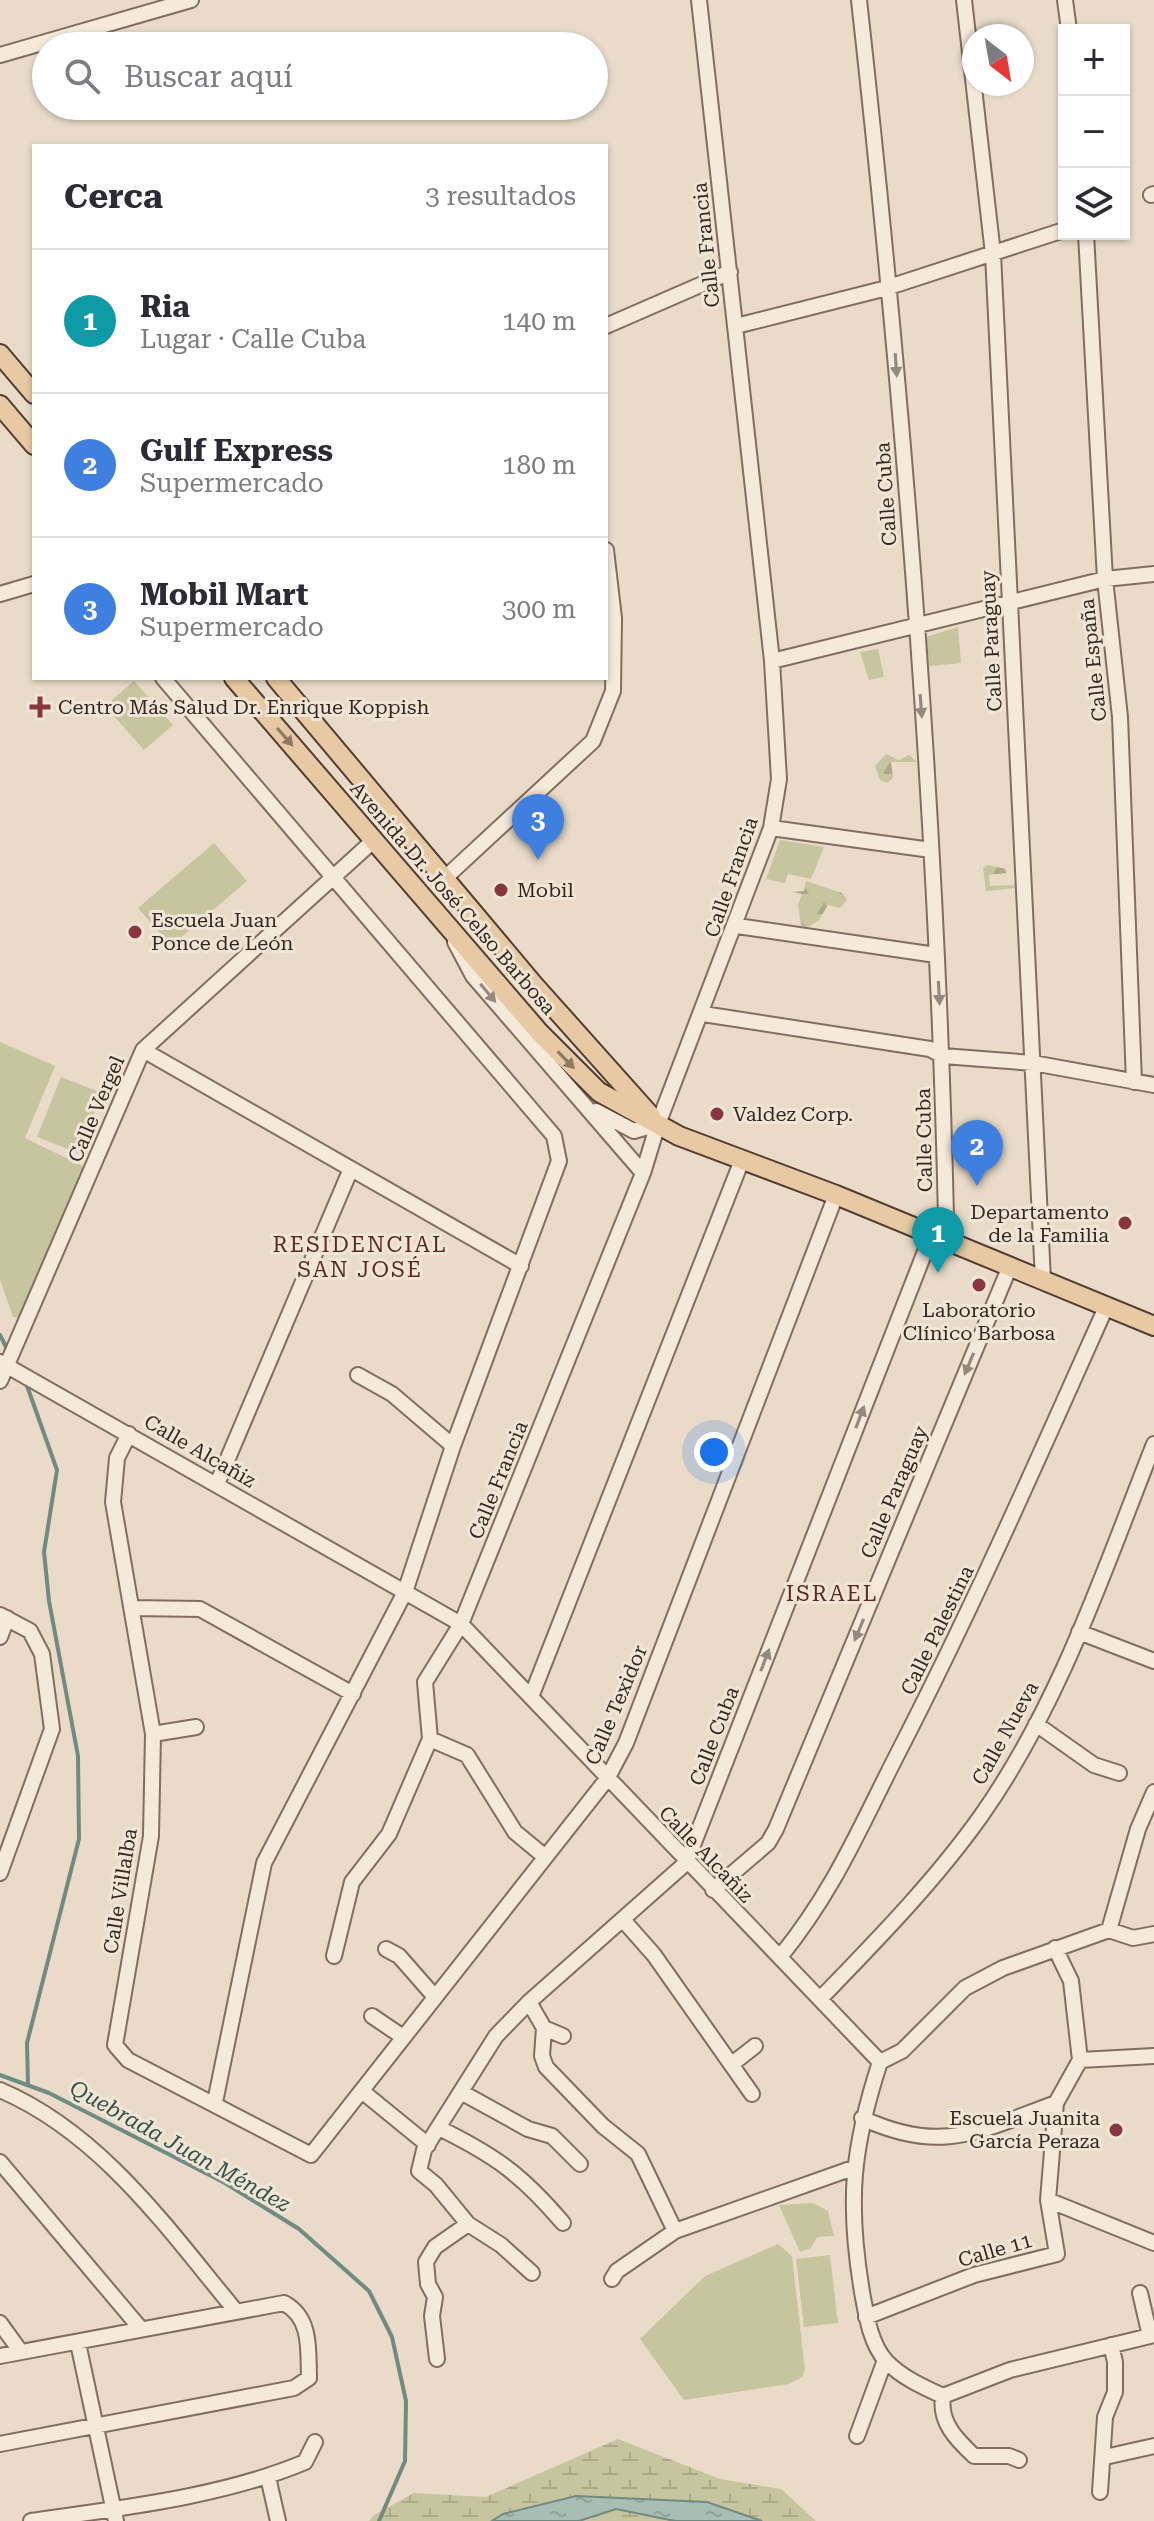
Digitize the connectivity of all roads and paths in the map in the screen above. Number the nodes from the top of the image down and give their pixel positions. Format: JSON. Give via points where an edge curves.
{"nodes":[{"id":1,"x":191,"y":0,"type":"edge"},
{"id":2,"x":699,"y":0,"type":"edge"},
{"id":3,"x":859,"y":0,"type":"edge"},
{"id":4,"x":964,"y":0,"type":"edge"},
{"id":5,"x":1065,"y":0,"type":"edge"},
{"id":6,"x":1068,"y":24,"type":"edge"},
{"id":7,"x":80,"y":32,"type":"edge"},
{"id":8,"x":32,"y":46,"type":"edge"},
{"id":9,"x":0,"y":55,"type":"edge"},
{"id":10,"x":1058,"y":232,"type":"edge"},
{"id":11,"x":1086,"y":240,"type":"edge"},
{"id":12,"x":993,"y":254,"type":"junction"},
{"id":13,"x":730,"y":272,"type":"junction"},
{"id":14,"x":891,"y":287,"type":"junction"},
{"id":15,"x":608,"y":325,"type":"edge"},
{"id":16,"x":736,"y":326,"type":"junction"},
{"id":17,"x":0,"y":354,"type":"edge"},
{"id":18,"x":32,"y":392,"type":"edge"},
{"id":19,"x":0,"y":405,"type":"edge"},
{"id":20,"x":32,"y":443,"type":"edge"},
{"id":21,"x":1154,"y":574,"type":"edge"},
{"id":22,"x":1105,"y":579,"type":"junction"},
{"id":23,"x":608,"y":582,"type":"edge"},
{"id":24,"x":32,"y":585,"type":"edge"},
{"id":25,"x":0,"y":594,"type":"edge"},
{"id":26,"x":1009,"y":604,"type":"junction"},
{"id":27,"x":610,"y":613,"type":"edge"},
{"id":28,"x":916,"y":628,"type":"junction"},
{"id":29,"x":772,"y":661,"type":"junction"},
{"id":30,"x":165,"y":680,"type":"edge"},
{"id":31,"x":236,"y":680,"type":"edge"},
{"id":32,"x":278,"y":680,"type":"edge"},
{"id":33,"x":771,"y":828,"type":"junction"},
{"id":34,"x":373,"y":841,"type":"junction"},
{"id":35,"x":931,"y":850,"type":"junction"},
{"id":36,"x":334,"y":878,"type":"junction"},
{"id":37,"x":445,"y":878,"type":"junction"},
{"id":38,"x":737,"y":926,"type":"junction"},
{"id":39,"x":448,"y":927,"type":"junction"},
{"id":40,"x":936,"y":955,"type":"junction"},
{"id":41,"x":703,"y":1014,"type":"junction"},
{"id":42,"x":143,"y":1050,"type":"junction"},
{"id":43,"x":943,"y":1056,"type":"junction"},
{"id":44,"x":1033,"y":1063,"type":"junction"},
{"id":45,"x":1134,"y":1082,"type":"junction"},
{"id":46,"x":1154,"y":1085,"type":"edge"},
{"id":47,"x":585,"y":1104,"type":"junction"},
{"id":48,"x":658,"y":1124,"type":"junction"},
{"id":49,"x":742,"y":1160,"type":"junction"},
{"id":50,"x":350,"y":1171,"type":"junction"},
{"id":51,"x":643,"y":1173,"type":"junction"},
{"id":52,"x":836,"y":1195,"type":"junction"},
{"id":53,"x":939,"y":1237,"type":"junction"},
{"id":54,"x":521,"y":1266,"type":"junction"},
{"id":55,"x":1010,"y":1266,"type":"junction"},
{"id":56,"x":1043,"y":1280,"type":"junction"},
{"id":57,"x":1106,"y":1307,"type":"junction"},
{"id":58,"x":1154,"y":1326,"type":"edge"},
{"id":59,"x":4,"y":1363,"type":"edge"},
{"id":60,"x":358,"y":1375,"type":"dead end"},
{"id":61,"x":0,"y":1381,"type":"edge"},
{"id":62,"x":129,"y":1434,"type":"junction"},
{"id":63,"x":1154,"y":1444,"type":"edge"},
{"id":64,"x":453,"y":1446,"type":"junction"},
{"id":65,"x":217,"y":1484,"type":"junction"},
{"id":66,"x":405,"y":1592,"type":"junction"},
{"id":67,"x":132,"y":1608,"type":"junction"},
{"id":68,"x":4,"y":1616,"type":"edge"},
{"id":69,"x":461,"y":1624,"type":"junction"},
{"id":70,"x":1079,"y":1632,"type":"junction"},
{"id":71,"x":0,"y":1637,"type":"edge"},
{"id":72,"x":1154,"y":1661,"type":"edge"},
{"id":73,"x":353,"y":1694,"type":"junction"},
{"id":74,"x":531,"y":1697,"type":"junction"},
{"id":75,"x":1036,"y":1724,"type":"junction"},
{"id":76,"x":196,"y":1727,"type":"dead end"},
{"id":77,"x":153,"y":1734,"type":"junction"},
{"id":78,"x":430,"y":1739,"type":"junction"},
{"id":79,"x":1119,"y":1773,"type":"dead end"},
{"id":80,"x":607,"y":1779,"type":"junction"},
{"id":81,"x":1154,"y":1792,"type":"edge"},
{"id":82,"x":544,"y":1856,"type":"junction"},
{"id":83,"x":686,"y":1863,"type":"junction"},
{"id":84,"x":0,"y":1873,"type":"edge"},
{"id":85,"x":713,"y":1890,"type":"junction"},
{"id":86,"x":624,"y":1921,"type":"junction"},
{"id":87,"x":1109,"y":1930,"type":"junction"},
{"id":88,"x":1154,"y":1934,"type":"edge"},
{"id":89,"x":1055,"y":1948,"type":"junction"},
{"id":90,"x":386,"y":1949,"type":"dead end"},
{"id":91,"x":334,"y":1956,"type":"dead end"},
{"id":92,"x":780,"y":1957,"type":"junction"},
{"id":93,"x":435,"y":1997,"type":"junction"},
{"id":94,"x":821,"y":1998,"type":"junction"},
{"id":95,"x":529,"y":2002,"type":"junction"},
{"id":96,"x":372,"y":2016,"type":"dead end"},
{"id":97,"x":544,"y":2028,"type":"junction"},
{"id":98,"x":563,"y":2036,"type":"dead end"},
{"id":99,"x":403,"y":2037,"type":"junction"},
{"id":100,"x":755,"y":2046,"type":"dead end"},
{"id":101,"x":1154,"y":2056,"type":"edge"},
{"id":102,"x":1080,"y":2060,"type":"junction"},
{"id":103,"x":880,"y":2062,"type":"junction"},
{"id":104,"x":732,"y":2064,"type":"junction"},
{"id":105,"x":0,"y":2090,"type":"edge"},
{"id":106,"x":363,"y":2092,"type":"junction"},
{"id":107,"x":461,"y":2092,"type":"junction"},
{"id":108,"x":752,"y":2094,"type":"dead end"},
{"id":109,"x":215,"y":2102,"type":"junction"},
{"id":110,"x":1056,"y":2103,"type":"junction"},
{"id":111,"x":862,"y":2118,"type":"junction"},
{"id":112,"x":264,"y":2127,"type":"joint"},
{"id":113,"x":439,"y":2128,"type":"junction"},
{"id":114,"x":428,"y":2145,"type":"junction"},
{"id":115,"x":0,"y":2162,"type":"edge"},
{"id":116,"x":580,"y":2164,"type":"dead end"},
{"id":117,"x":853,"y":2168,"type":"junction"},
{"id":118,"x":1048,"y":2200,"type":"junction"},
{"id":119,"x":563,"y":2223,"type":"dead end"},
{"id":120,"x":468,"y":2224,"type":"junction"},
{"id":121,"x":675,"y":2231,"type":"junction"},
{"id":122,"x":1154,"y":2243,"type":"edge"},
{"id":123,"x":532,"y":2273,"type":"dead end"},
{"id":124,"x":612,"y":2279,"type":"dead end"},
{"id":125,"x":1140,"y":2293,"type":"dead end"},
{"id":126,"x":235,"y":2310,"type":"junction"},
{"id":127,"x":866,"y":2317,"type":"junction"},
{"id":128,"x":0,"y":2323,"type":"edge"},
{"id":129,"x":141,"y":2329,"type":"junction"},
{"id":130,"x":1152,"y":2336,"type":"edge"},
{"id":131,"x":78,"y":2343,"type":"junction"},
{"id":132,"x":1111,"y":2345,"type":"junction"},
{"id":133,"x":21,"y":2352,"type":"junction"},
{"id":134,"x":0,"y":2356,"type":"edge"},
{"id":135,"x":437,"y":2359,"type":"dead end"},
{"id":136,"x":885,"y":2360,"type":"junction"},
{"id":137,"x":943,"y":2396,"type":"junction"},
{"id":138,"x":98,"y":2427,"type":"junction"},
{"id":139,"x":857,"y":2436,"type":"dead end"},
{"id":140,"x":315,"y":2442,"type":"dead end"},
{"id":141,"x":0,"y":2444,"type":"edge"},
{"id":142,"x":1154,"y":2446,"type":"edge"},
{"id":143,"x":1105,"y":2457,"type":"junction"},
{"id":144,"x":1019,"y":2460,"type":"dead end"},
{"id":145,"x":268,"y":2477,"type":"junction"},
{"id":146,"x":1100,"y":2492,"type":"dead end"},
{"id":147,"x":116,"y":2515,"type":"edge"},
{"id":148,"x":31,"y":2521,"type":"edge"},
{"id":149,"x":278,"y":2521,"type":"edge"}],
"edges":[{"from":1,"to":7,"type":"street"},
{"from":2,"to":13,"type":"street","name":"Calle Francia"},
{"from":3,"to":14,"type":"street","name":"Calle Cuba"},
{"from":4,"to":12,"type":"street","name":"Calle Paraguay"},
{"from":5,"to":6,"type":"street"},
{"from":8,"to":9,"type":"street"},
{"from":10,"to":12,"type":"street"},
{"from":11,"to":22,"type":"street","name":"Calle España"},
{"from":12,"to":14,"type":"street"},
{"from":12,"to":26,"type":"street","name":"Calle Paraguay"},
{"from":13,"to":15,"type":"street"},
{"from":13,"to":16,"type":"street","name":"Calle Francia"},
{"from":14,"to":16,"type":"street"},
{"from":14,"to":28,"type":"street","name":"Calle Cuba","one_way":true},
{"from":16,"to":29,"type":"street","name":"Calle Francia"},
{"from":17,"to":18,"type":"main road"},
{"from":19,"to":20,"type":"main road"},
{"from":21,"to":22,"type":"street"},
{"from":22,"to":26,"type":"street"},
{"from":22,"to":45,"type":"street","name":"Calle España","via":[[1120,717]]},
{"from":23,"to":27,"type":"street"},
{"from":24,"to":25,"type":"street"},
{"from":26,"to":28,"type":"street"},
{"from":26,"to":44,"type":"street","name":"Calle Paraguay"},
{"from":27,"to":37,"type":"street","via":[[613,691],[593,741]]},
{"from":28,"to":29,"type":"street"},
{"from":28,"to":35,"type":"street","name":"Calle Cuba","one_way":true},
{"from":29,"to":33,"type":"street","name":"Calle Francia","via":[[779,779]]},
{"from":30,"to":36,"type":"street"},
{"from":31,"to":34,"type":"main road","name":"Avenida Dr. José Celso Barbosa","one_way":true},
{"from":32,"to":37,"type":"main road","name":"Avenida Dr. José Celso Barbosa"},
{"from":33,"to":35,"type":"street"},
{"from":33,"to":38,"type":"street","name":"Calle Francia"},
{"from":34,"to":36,"type":"street","name":"Calle Vergel"},
{"from":34,"to":39,"type":"main road","name":"Avenida Dr. José Celso Barbosa"},
{"from":35,"to":40,"type":"street","name":"Calle Cuba"},
{"from":36,"to":42,"type":"street","name":"Calle Vergel"},
{"from":36,"to":54,"type":"street","via":[[554,1136],[559,1161]]},
{"from":37,"to":48,"type":"main road","name":"Avenida Dr. José Celso Barbosa"},
{"from":38,"to":40,"type":"street"},
{"from":38,"to":41,"type":"street","name":"Calle Francia"},
{"from":39,"to":47,"type":"street","one_way":true,"via":[[473,976]]},
{"from":39,"to":48,"type":"main road","name":"Avenida Dr. José Celso Barbosa","one_way":true,"via":[[572,1067],[599,1092]]},
{"from":40,"to":43,"type":"street","name":"Calle Cuba","one_way":true},
{"from":41,"to":43,"type":"street","via":[[930,1049]]},
{"from":41,"to":48,"type":"street","name":"Calle Francia"},
{"from":42,"to":50,"type":"street"},
{"from":42,"to":59,"type":"street","name":"Calle Vergel"},
{"from":43,"to":44,"type":"street"},
{"from":43,"to":53,"type":"street","name":"Calle Cuba","via":[[946,1218]]},
{"from":44,"to":45,"type":"street"},
{"from":44,"to":56,"type":"street","name":"Calle Paraguay"},
{"from":45,"to":46,"type":"street"},
{"from":47,"to":48,"type":"street","via":[[634,1131]]},
{"from":47,"to":51,"type":"street"},
{"from":48,"to":49,"type":"main road","name":"Avenida Dr. José Celso Barbosa"},
{"from":48,"to":51,"type":"street","name":"Calle Francia"},
{"from":49,"to":52,"type":"main road","name":"Avenida Dr. José Celso Barbosa"},
{"from":49,"to":74,"type":"street"},
{"from":50,"to":54,"type":"street"},
{"from":50,"to":65,"type":"street"},
{"from":51,"to":69,"type":"street","name":"Calle Francia"},
{"from":52,"to":53,"type":"main road","name":"Avenida Dr. José Celso Barbosa"},
{"from":52,"to":80,"type":"street","name":"Calle Texidor","via":[[632,1728]]},
{"from":53,"to":55,"type":"main road","name":"Avenida Dr. José Celso Barbosa"},
{"from":83,"to":53,"type":"street","name":"Calle Cuba","one_way":true,"via":[[926,1249]]},
{"from":54,"to":64,"type":"street"},
{"from":55,"to":56,"type":"main road","name":"Avenida Dr. José Celso Barbosa"},
{"from":55,"to":85,"type":"street","name":"Calle Paraguay","one_way":true,"via":[[776,1829],[768,1843]]},
{"from":56,"to":57,"type":"main road","name":"Avenida Dr. José Celso Barbosa"},
{"from":57,"to":58,"type":"main road","name":"Avenida Dr. José Celso Barbosa"},
{"from":57,"to":92,"type":"street","name":"Calle Palestina","via":[[958,1637],[861,1834],[811,1919]]},
{"from":59,"to":61,"type":"street","name":"Calle Vergel"},
{"from":59,"to":62,"type":"street","name":"Calle Alcañiz"},
{"from":60,"to":64,"type":"street","via":[[392,1394]]},
{"from":62,"to":65,"type":"street","name":"Calle Alcañiz"},
{"from":62,"to":67,"type":"street","name":"Calle Villalba","via":[[117,1458],[113,1502]]},
{"from":63,"to":70,"type":"street","name":"Calle Nueva"},
{"from":64,"to":66,"type":"street"},
{"from":65,"to":66,"type":"street","name":"Calle Alcañiz"},
{"from":66,"to":69,"type":"street","name":"Calle Alcañiz"},
{"from":66,"to":73,"type":"street"},
{"from":67,"to":73,"type":"street","via":[[200,1609]]},
{"from":67,"to":77,"type":"street","name":"Calle Villalba"},
{"from":68,"to":71,"type":"street"},
{"from":68,"to":84,"type":"street","via":[[30,1631],[42,1654],[52,1729]]},
{"from":69,"to":74,"type":"street","name":"Calle Alcañiz"},
{"from":69,"to":78,"type":"street","name":"Calle Francia","via":[[425,1682]]},
{"from":70,"to":72,"type":"street"},
{"from":70,"to":75,"type":"street","name":"Calle Nueva"},
{"from":73,"to":109,"type":"street","via":[[264,1863]]},
{"from":74,"to":80,"type":"street","name":"Calle Alcañiz"},
{"from":75,"to":79,"type":"street","via":[[1094,1765]]},
{"from":75,"to":94,"type":"street","name":"Calle Nueva","via":[[953,1853]]},
{"from":76,"to":77,"type":"street"},
{"from":77,"to":109,"type":"street","name":"Calle Villalba","via":[[151,1836],[115,2045],[128,2060]]},
{"from":78,"to":82,"type":"street","via":[[467,1755],[515,1832]]},
{"from":78,"to":91,"type":"street","via":[[389,1834],[352,1882]]},
{"from":80,"to":82,"type":"street","name":"Calle Texidor"},
{"from":80,"to":83,"type":"street","name":"Calle Alcañiz"},
{"from":81,"to":87,"type":"street"},
{"from":82,"to":93,"type":"street","name":"Calle Texidor"},
{"from":83,"to":85,"type":"street","name":"Calle Alcañiz"},
{"from":83,"to":86,"type":"street","name":"Calle Cuba"},
{"from":85,"to":92,"type":"street","name":"Calle Alcañiz"},
{"from":86,"to":95,"type":"street","name":"Calle Cuba"},
{"from":86,"to":104,"type":"street"},
{"from":87,"to":88,"type":"street","via":[[1133,1938]]},
{"from":87,"to":89,"type":"street"},
{"from":89,"to":102,"type":"street","via":[[1071,1981]]},
{"from":89,"to":103,"type":"street","via":[[965,1988],[902,2051]]},
{"from":90,"to":93,"type":"street","via":[[399,1956]]},
{"from":92,"to":94,"type":"street","name":"Calle Alcañiz"},
{"from":93,"to":99,"type":"street","name":"Calle Texidor"},
{"from":94,"to":103,"type":"street","name":"Calle Alcañiz"},
{"from":95,"to":97,"type":"street"},
{"from":95,"to":107,"type":"street","name":"Calle Cuba","via":[[496,2036]]},
{"from":96,"to":99,"type":"street"},
{"from":97,"to":98,"type":"street"},
{"from":97,"to":121,"type":"street","via":[[546,2067],[638,2154]]},
{"from":99,"to":106,"type":"street","name":"Calle Texidor"},
{"from":100,"to":104,"type":"street"},
{"from":101,"to":102,"type":"street"},
{"from":102,"to":110,"type":"street","name":"Calle 11"},
{"from":103,"to":111,"type":"street"},
{"from":104,"to":108,"type":"street"},
{"from":105,"to":126,"type":"street","via":[[41,2111],[100,2154]]},
{"from":106,"to":112,"type":"street","name":"Calle Texidor","via":[[311,2155]]},
{"from":106,"to":114,"type":"street"},
{"from":107,"to":113,"type":"street","name":"Calle Cuba"},
{"from":107,"to":116,"type":"street","via":[[528,2129],[552,2136]]},
{"from":109,"to":112,"type":"street","name":"Calle Villalba"},
{"from":110,"to":111,"type":"street","via":[[963,2137],[892,2132]]},
{"from":110,"to":118,"type":"street","name":"Calle 11"},
{"from":111,"to":117,"type":"street"},
{"from":113,"to":114,"type":"street","name":"Calle Cuba"},
{"from":113,"to":119,"type":"street","via":[[527,2181]]},
{"from":114,"to":120,"type":"street","name":"Calle Cuba","via":[[419,2171]]},
{"from":115,"to":129,"type":"street"},
{"from":117,"to":121,"type":"street"},
{"from":117,"to":127,"type":"street","via":[[852,2225]]},
{"from":118,"to":122,"type":"street"},
{"from":118,"to":127,"type":"street","name":"Calle 11","via":[[1057,2254],[974,2275]]},
{"from":120,"to":123,"type":"street"},
{"from":120,"to":135,"type":"street","via":[[435,2247],[426,2262],[435,2297]]},
{"from":121,"to":124,"type":"street"},
{"from":125,"to":130,"type":"street"},
{"from":126,"to":129,"type":"street"},
{"from":126,"to":138,"type":"street","via":[[284,2303],[297,2310],[307,2334],[309,2378],[294,2388]]},
{"from":127,"to":136,"type":"street"},
{"from":128,"to":133,"type":"street"},
{"from":129,"to":131,"type":"street"},
{"from":130,"to":132,"type":"street"},
{"from":131,"to":133,"type":"street"},
{"from":131,"to":138,"type":"street"},
{"from":132,"to":137,"type":"street","via":[[1010,2370]]},
{"from":132,"to":143,"type":"street","via":[[1115,2392],[1105,2417]]},
{"from":133,"to":134,"type":"street"},
{"from":136,"to":137,"type":"street"},
{"from":136,"to":139,"type":"street"},
{"from":137,"to":144,"type":"street","via":[[943,2417],[974,2456]]},
{"from":138,"to":141,"type":"street"},
{"from":138,"to":147,"type":"street"},
{"from":140,"to":145,"type":"street","via":[[305,2462]]},
{"from":142,"to":143,"type":"street"},
{"from":143,"to":146,"type":"street"},
{"from":145,"to":147,"type":"street"},
{"from":145,"to":149,"type":"street"},
{"from":147,"to":148,"type":"street"}]}
